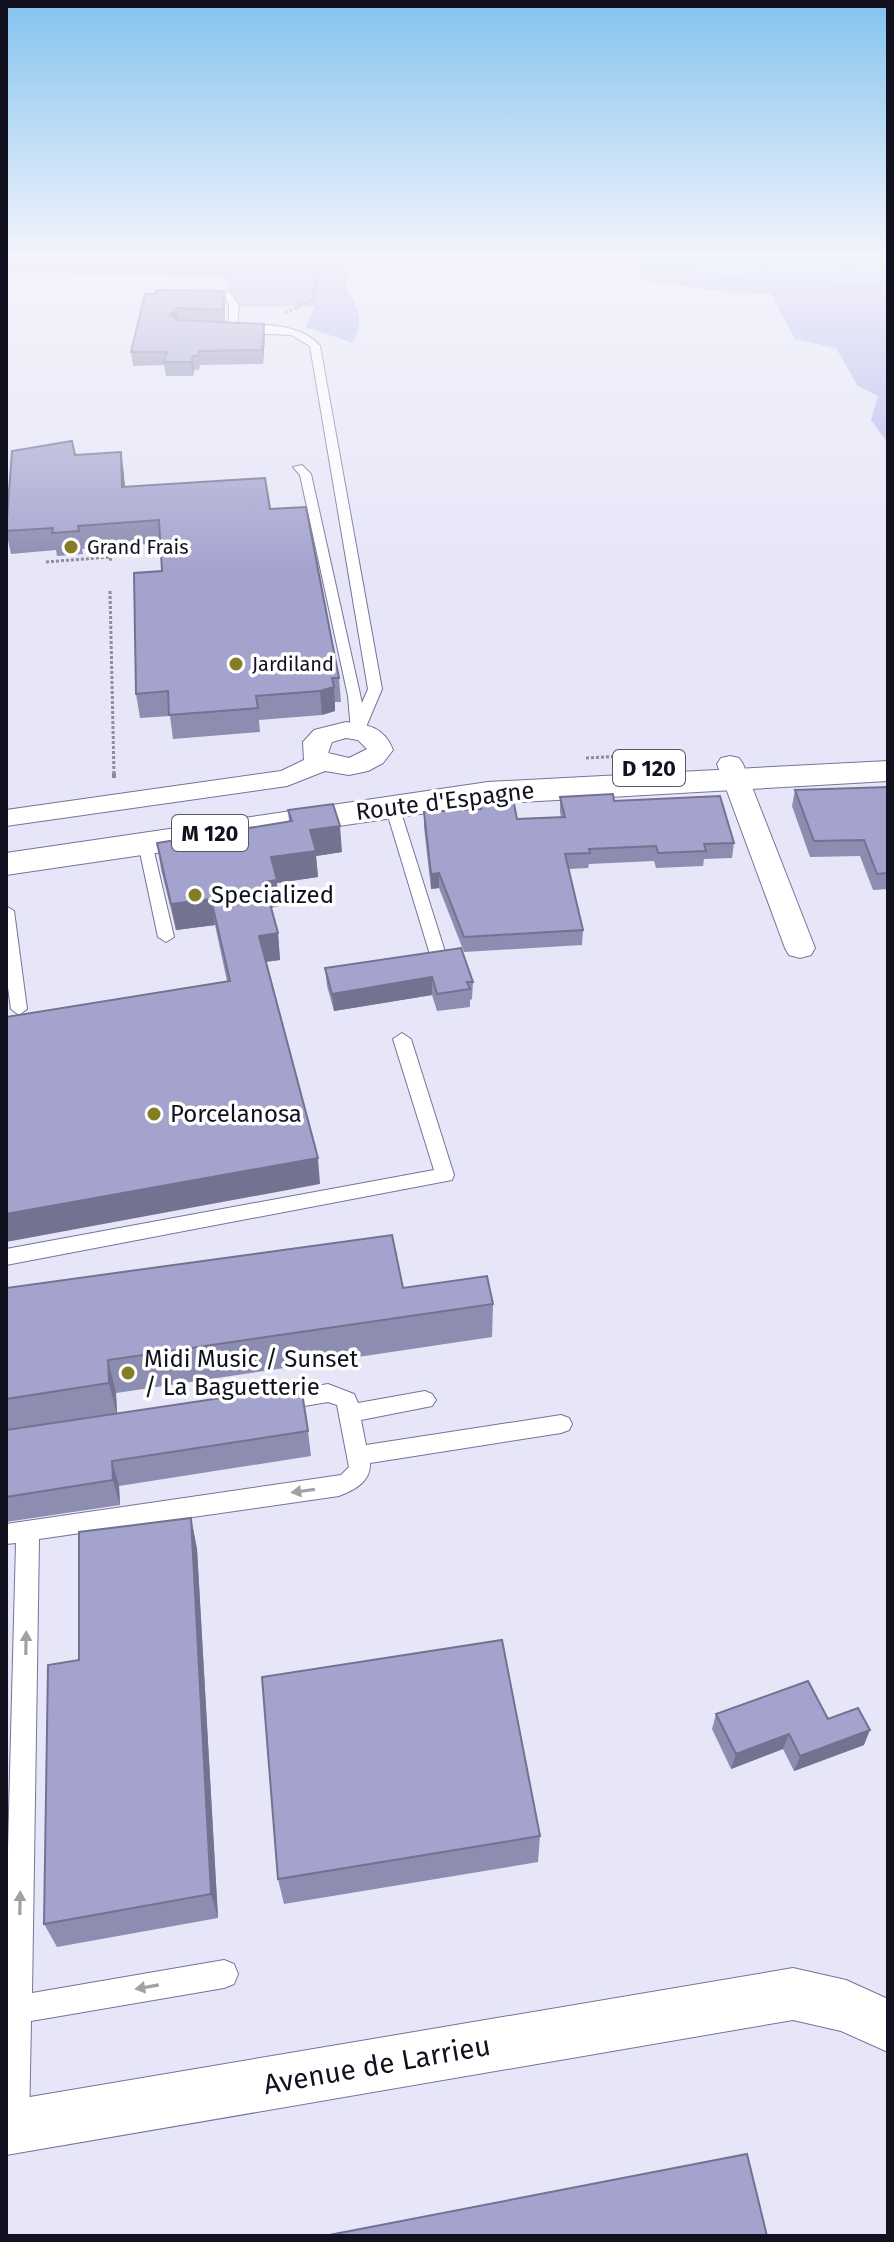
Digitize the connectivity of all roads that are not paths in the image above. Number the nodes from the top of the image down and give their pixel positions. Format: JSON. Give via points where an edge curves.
{"nodes":[{"id":1,"x":318,"y":361,"type":"edge"},
{"id":2,"x":298,"y":467,"type":"dead end"},
{"id":3,"x":358,"y":731,"type":"junction"},
{"id":4,"x":888,"y":757,"type":"edge"},
{"id":5,"x":888,"y":771,"type":"edge"},
{"id":6,"x":733,"y":772,"type":"junction"},
{"id":7,"x":406,"y":799,"type":"junction"},
{"id":8,"x":6,"y":818,"type":"edge"},
{"id":9,"x":145,"y":843,"type":"junction"},
{"id":10,"x":6,"y":846,"type":"edge"},
{"id":11,"x":6,"y":864,"type":"edge"},
{"id":12,"x":6,"y":911,"type":"edge"},
{"id":13,"x":166,"y":937,"type":"dead end"},
{"id":14,"x":800,"y":948,"type":"dead end"},
{"id":15,"x":439,"y":958,"type":"edge"},
{"id":16,"x":19,"y":1009,"type":"dead end"},
{"id":17,"x":402,"y":1039,"type":"dead end"},
{"id":18,"x":6,"y":1257,"type":"edge"},
{"id":19,"x":425,"y":1400,"type":"dead end"},
{"id":20,"x":266,"y":1403,"type":"edge"},
{"id":21,"x":351,"y":1413,"type":"junction"},
{"id":22,"x":561,"y":1424,"type":"dead end"},
{"id":23,"x":358,"y":1456,"type":"junction"},
{"id":24,"x":17,"y":1533,"type":"edge"},
{"id":25,"x":224,"y":1974,"type":"dead end"},
{"id":26,"x":18,"y":2009,"type":"junction"},
{"id":27,"x":887,"y":2022,"type":"edge"},
{"id":28,"x":10,"y":2127,"type":"edge"}],
"edges":[{"from":1,"to":3,"type":"lane","via":[[375,689]]},
{"from":2,"to":3,"type":"lane","via":[[305,474],[355,696]]},
{"from":3,"to":8,"type":"street","via":[[378,742],[380,750],[374,758],[349,767],[322,762],[287,778]]},
{"from":4,"to":6,"type":"main road","name":"Route d'Espagne","number":"D 120"},
{"from":5,"to":6,"type":"main road","name":"Route d'Espagne","number":"D 120"},
{"from":6,"to":7,"type":"main road","name":"Route d'Espagne","number":"D 120"},
{"from":6,"to":14,"type":"street"},
{"from":7,"to":9,"type":"main road","name":"Route d'Espagne","number":"M 120"},
{"from":7,"to":10,"type":"main road","name":"Route d'Espagne","number":"M 120"},
{"from":7,"to":15,"type":"lane"},
{"from":9,"to":11,"type":"main road","name":"Route d'Espagne","number":"M 120"},
{"from":9,"to":13,"type":"lane"},
{"from":12,"to":16,"type":"lane"},
{"from":17,"to":18,"type":"lane","via":[[445,1175]]},
{"from":19,"to":21,"type":"lane"},
{"from":20,"to":21,"type":"lane","via":[[328,1393],[347,1400]]},
{"from":21,"to":23,"type":"lane"},
{"from":22,"to":23,"type":"lane"},
{"from":23,"to":24,"type":"lane","one_way":true,"via":[[360,1469],[339,1486]]},
{"from":26,"to":24,"type":"lane","one_way":true},
{"from":25,"to":26,"type":"lane","one_way":true},
{"from":26,"to":28,"type":"lane"},
{"from":27,"to":28,"type":"street","name":"Avenue de Larrieu","via":[[793,1994],[748,1999]]}]}
